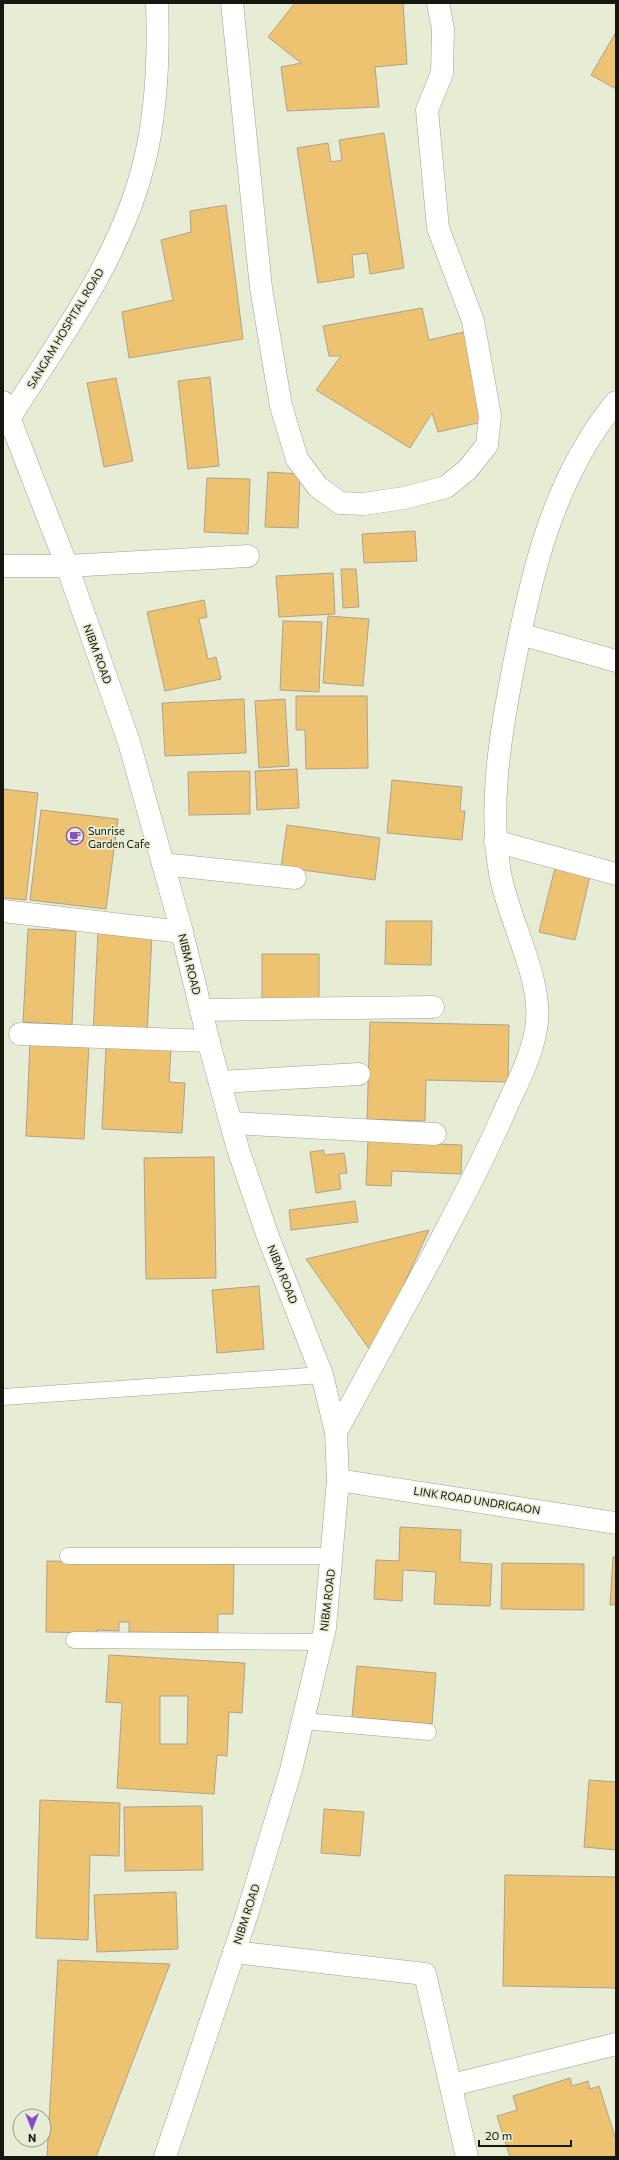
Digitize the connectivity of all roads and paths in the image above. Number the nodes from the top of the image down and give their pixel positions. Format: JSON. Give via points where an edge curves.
{"nodes":[{"id":1,"x":157,"y":3,"type":"edge"},
{"id":2,"x":232,"y":3,"type":"edge"},
{"id":3,"x":438,"y":3,"type":"edge"},
{"id":4,"x":616,"y":402,"type":"edge"},
{"id":5,"x":6,"y":410,"type":"edge"},
{"id":6,"x":248,"y":556,"type":"dead end"},
{"id":7,"x":3,"y":566,"type":"edge"},
{"id":8,"x":67,"y":566,"type":"junction"},
{"id":9,"x":520,"y":634,"type":"junction"},
{"id":10,"x":616,"y":661,"type":"edge"},
{"id":11,"x":495,"y":841,"type":"junction"},
{"id":12,"x":163,"y":864,"type":"junction"},
{"id":13,"x":616,"y":874,"type":"edge"},
{"id":14,"x":295,"y":878,"type":"dead end"},
{"id":15,"x":3,"y":911,"type":"edge"},
{"id":16,"x":182,"y":932,"type":"junction"},
{"id":17,"x":433,"y":1008,"type":"dead end"},
{"id":18,"x":201,"y":1010,"type":"junction"},
{"id":19,"x":20,"y":1034,"type":"dead end"},
{"id":20,"x":209,"y":1041,"type":"junction"},
{"id":21,"x":359,"y":1074,"type":"dead end"},
{"id":22,"x":220,"y":1082,"type":"junction"},
{"id":23,"x":231,"y":1123,"type":"junction"},
{"id":24,"x":435,"y":1134,"type":"dead end"},
{"id":25,"x":322,"y":1375,"type":"junction"},
{"id":26,"x":3,"y":1398,"type":"edge"},
{"id":27,"x":336,"y":1432,"type":"junction"},
{"id":28,"x":338,"y":1480,"type":"junction"},
{"id":29,"x":616,"y":1523,"type":"edge"},
{"id":30,"x":68,"y":1556,"type":"dead end"},
{"id":31,"x":333,"y":1556,"type":"junction"},
{"id":32,"x":74,"y":1640,"type":"dead end"},
{"id":33,"x":322,"y":1642,"type":"junction"},
{"id":34,"x":303,"y":1721,"type":"junction"},
{"id":35,"x":428,"y":1732,"type":"dead end"},
{"id":36,"x":234,"y":1952,"type":"junction"},
{"id":37,"x":616,"y":2044,"type":"edge"},
{"id":38,"x":452,"y":2085,"type":"junction"},
{"id":39,"x":164,"y":2157,"type":"edge"},
{"id":40,"x":468,"y":2157,"type":"edge"}],
"edges":[{"from":1,"to":5,"type":"street","name":"SANGAM HOSPITAL ROAD","via":[[155,95],[144,163],[130,207],[111,250],[83,302]]},
{"from":2,"to":3,"type":"street","via":[[262,288],[281,406],[297,459],[318,487],[340,503],[364,504],[404,498],[446,487],[467,470],[487,445],[490,416],[473,321],[438,228],[427,110],[442,73],[443,29]]},
{"from":4,"to":9,"type":"street","via":[[584,446],[554,512],[539,558]]},
{"from":5,"to":8,"type":"street","name":"NIBM ROAD"},
{"from":6,"to":8,"type":"street"},
{"from":7,"to":8,"type":"street"},
{"from":8,"to":12,"type":"street","name":"NIBM ROAD","via":[[129,742]]},
{"from":9,"to":10,"type":"street"},
{"from":9,"to":11,"type":"street","via":[[502,730],[496,783]]},
{"from":11,"to":13,"type":"street"},
{"from":11,"to":27,"type":"street","via":[[500,877],[538,1001],[537,1028],[530,1051],[484,1160]]},
{"from":12,"to":14,"type":"street"},
{"from":12,"to":16,"type":"street","name":"NIBM ROAD"},
{"from":15,"to":16,"type":"street"},
{"from":16,"to":18,"type":"street","name":"NIBM ROAD"},
{"from":17,"to":18,"type":"street"},
{"from":18,"to":20,"type":"street","name":"NIBM ROAD"},
{"from":19,"to":20,"type":"street"},
{"from":20,"to":22,"type":"street","name":"NIBM ROAD"},
{"from":21,"to":22,"type":"street"},
{"from":22,"to":23,"type":"street","name":"NIBM ROAD"},
{"from":23,"to":24,"type":"street"},
{"from":23,"to":25,"type":"street","name":"NIBM ROAD","via":[[267,1234]]},
{"from":25,"to":26,"type":"lane"},
{"from":25,"to":27,"type":"street","name":"NIBM ROAD"},
{"from":27,"to":28,"type":"street","name":"NIBM ROAD"},
{"from":28,"to":29,"type":"street","name":"LINK ROAD UNDRIGAON"},
{"from":28,"to":31,"type":"street","name":"NIBM ROAD"},
{"from":30,"to":31,"type":"lane"},
{"from":31,"to":33,"type":"street","name":"NIBM ROAD"},
{"from":32,"to":33,"type":"lane"},
{"from":33,"to":34,"type":"street","name":"NIBM ROAD"},
{"from":34,"to":35,"type":"lane"},
{"from":34,"to":36,"type":"street","name":"NIBM ROAD","via":[[292,1770]]},
{"from":36,"to":38,"type":"street","via":[[425,1974]]},
{"from":36,"to":39,"type":"street","name":"NIBM ROAD"},
{"from":37,"to":38,"type":"street"},
{"from":38,"to":40,"type":"street"}]}
